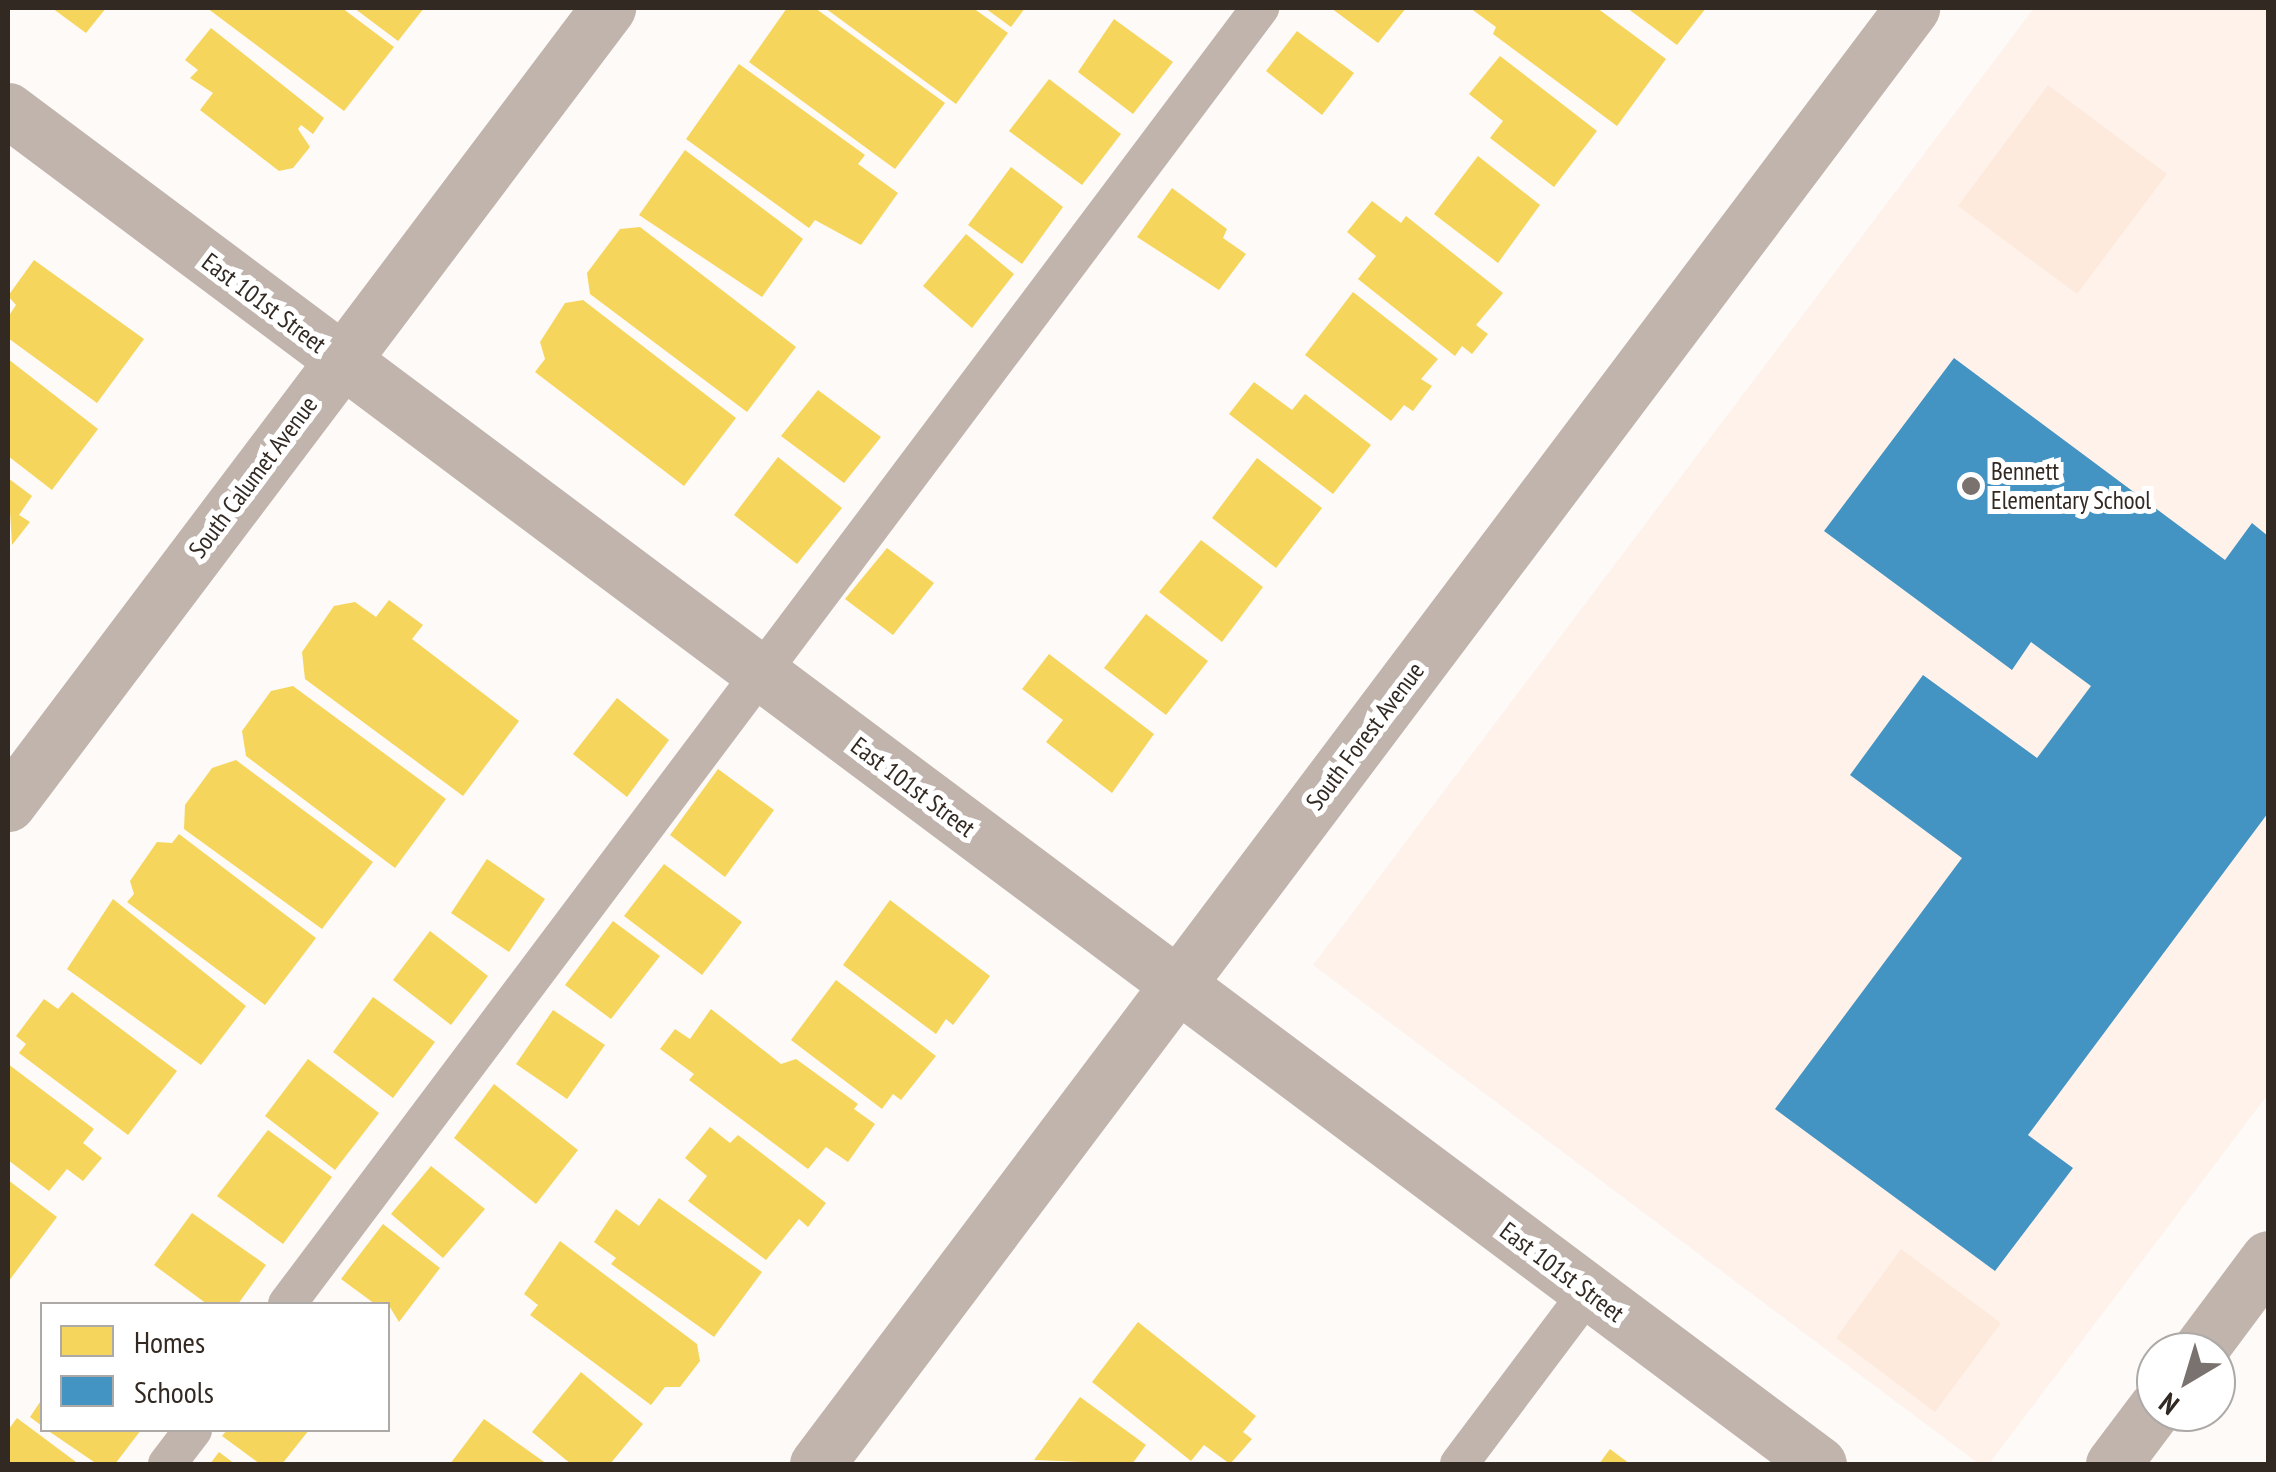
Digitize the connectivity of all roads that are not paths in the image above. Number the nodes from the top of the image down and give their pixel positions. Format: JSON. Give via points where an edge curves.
{"nodes":[{"id":1,"x":608,"y":8,"type":"edge"},
{"id":2,"x":1260,"y":8,"type":"edge"},
{"id":3,"x":1912,"y":8,"type":"edge"},
{"id":4,"x":8,"y":110,"type":"edge"},
{"id":5,"x":342,"y":360,"type":"junction"},
{"id":6,"x":760,"y":673,"type":"junction"},
{"id":7,"x":8,"y":804,"type":"edge"},
{"id":8,"x":1178,"y":984,"type":"junction"},
{"id":9,"x":2268,"y":1258,"type":"edge"},
{"id":10,"x":1588,"y":1292,"type":"junction"},
{"id":11,"x":288,"y":1302,"type":"edge"},
{"id":12,"x":2213,"y":1332,"type":"edge"},
{"id":13,"x":191,"y":1432,"type":"edge"},
{"id":14,"x":2138,"y":1432,"type":"edge"},
{"id":15,"x":167,"y":1464,"type":"edge"},
{"id":16,"x":817,"y":1464,"type":"edge"},
{"id":17,"x":1459,"y":1464,"type":"edge"},
{"id":18,"x":1818,"y":1464,"type":"edge"},
{"id":19,"x":2113,"y":1464,"type":"edge"}],
"edges":[{"from":1,"to":5,"type":"street","name":"South Calumet Avenue"},
{"from":2,"to":6,"type":"lane"},
{"from":3,"to":8,"type":"street","name":"South Forest Avenue"},
{"from":4,"to":5,"type":"street","name":"East 101st Street"},
{"from":5,"to":6,"type":"street","name":"East 101st Street"},
{"from":5,"to":7,"type":"street","name":"South Calumet Avenue"},
{"from":6,"to":8,"type":"street","name":"East 101st Street"},
{"from":6,"to":11,"type":"lane"},
{"from":8,"to":10,"type":"street","name":"East 101st Street"},
{"from":8,"to":16,"type":"street","name":"South Forest Avenue"},
{"from":9,"to":12,"type":"street"},
{"from":10,"to":17,"type":"lane"},
{"from":10,"to":18,"type":"street","name":"East 101st Street"},
{"from":13,"to":15,"type":"lane"},
{"from":14,"to":19,"type":"street"}]}
